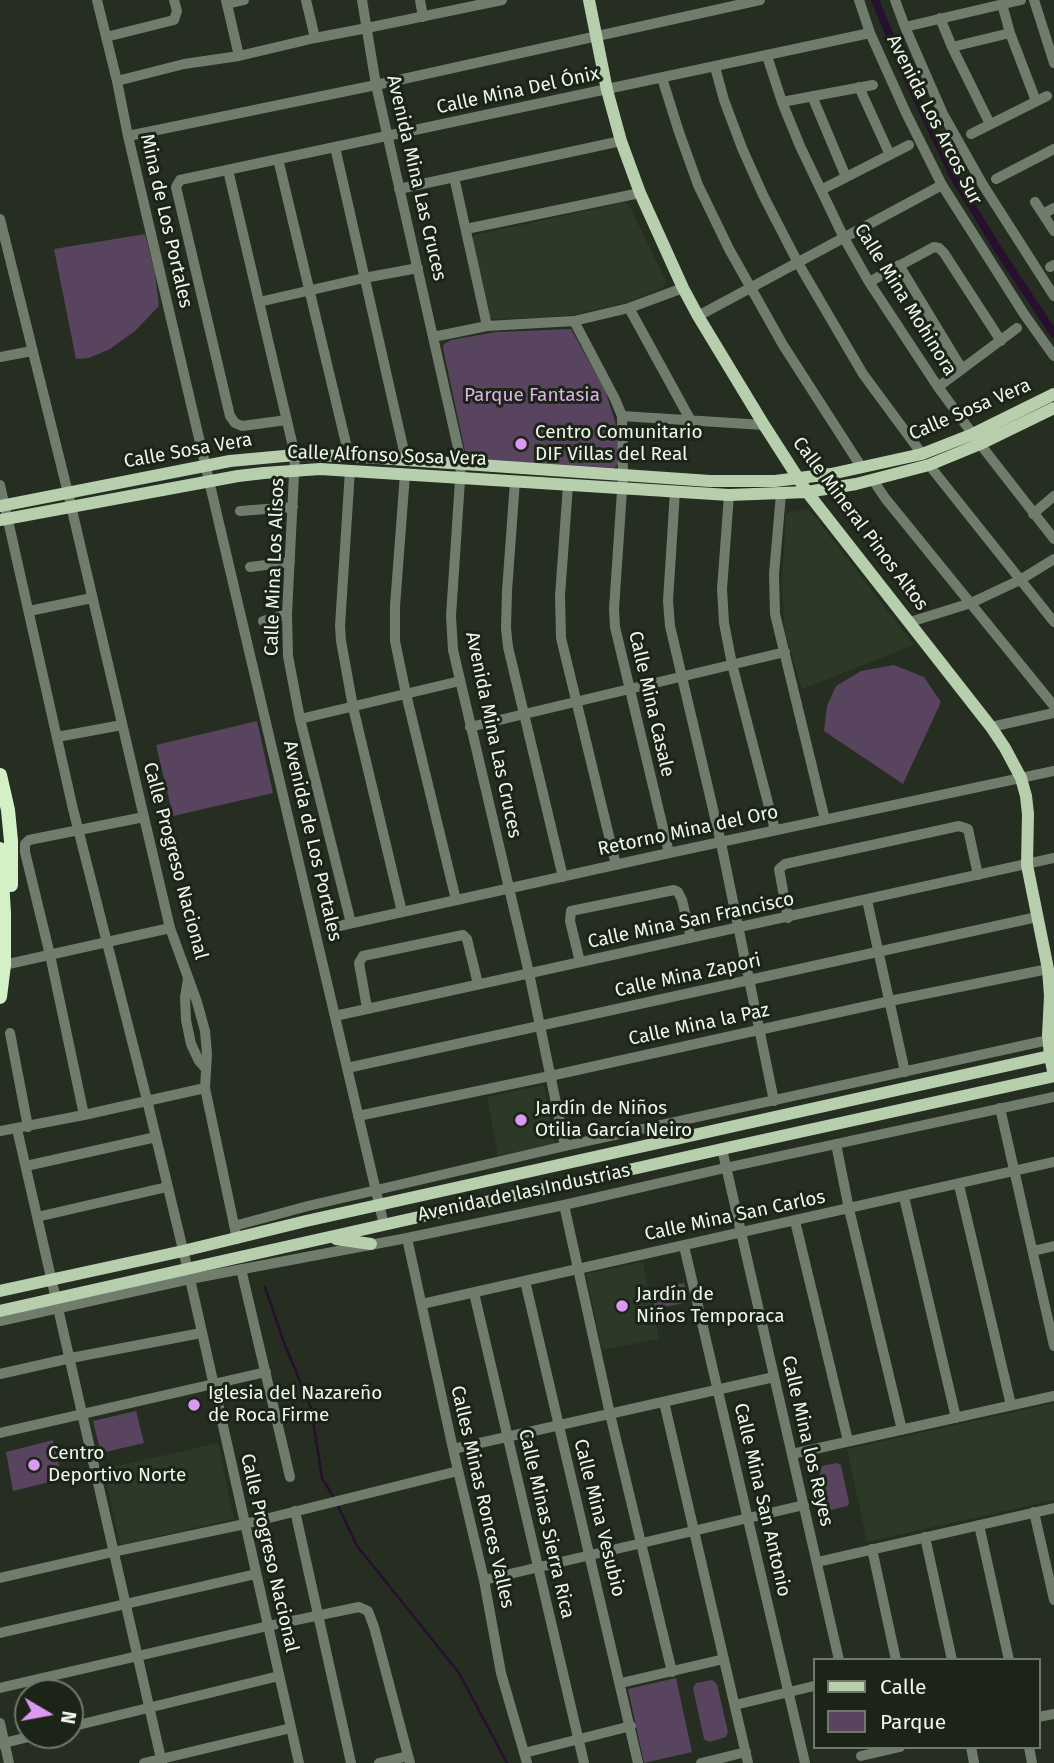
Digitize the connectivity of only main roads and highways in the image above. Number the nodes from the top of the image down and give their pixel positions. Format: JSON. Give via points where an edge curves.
{"nodes":[{"id":1,"x":589,"y":0,"type":"edge"},
{"id":2,"x":1054,"y":394,"type":"edge"},
{"id":3,"x":1054,"y":408,"type":"edge"},
{"id":4,"x":976,"y":439,"type":"junction"},
{"id":5,"x":925,"y":460,"type":"junction"},
{"id":6,"x":460,"y":471,"type":"junction"},
{"id":7,"x":798,"y":478,"type":"junction"},
{"id":8,"x":623,"y":481,"type":"junction"},
{"id":9,"x":807,"y":492,"type":"junction"},
{"id":10,"x":3,"y":506,"type":"edge"},
{"id":11,"x":4,"y":519,"type":"edge"},
{"id":12,"x":0,"y":775,"type":"edge"},
{"id":13,"x":0,"y":849,"type":"edge"},
{"id":14,"x":4,"y":913,"type":"junction"},
{"id":15,"x":0,"y":997,"type":"edge"},
{"id":16,"x":1051,"y":1040,"type":"edge"},
{"id":17,"x":1052,"y":1056,"type":"edge"},
{"id":18,"x":1054,"y":1076,"type":"edge"},
{"id":19,"x":325,"y":1238,"type":"junction"},
{"id":20,"x":371,"y":1244,"type":"road end"},
{"id":21,"x":0,"y":1291,"type":"edge"},
{"id":22,"x":0,"y":1311,"type":"edge"}],
"edges":[{"from":1,"to":7,"type":"main road","name":"Calle Mineral Pinos Altos","via":[[607,90],[640,193],[698,316]]},
{"from":2,"to":4,"type":"main road","name":"Calle Sosa Vera"},
{"from":3,"to":4,"type":"main road"},
{"from":4,"to":5,"type":"main road","name":"Calle Sosa Vera"},
{"from":5,"to":7,"type":"main road","name":"Calle Sosa Vera"},
{"from":5,"to":9,"type":"main road","name":"Calle Alfonso Sosa Vera","via":[[873,480]]},
{"from":6,"to":8,"type":"main road","name":"Calle Sosa Vera"},
{"from":6,"to":8,"type":"main road","name":"Calle Alfonso Sosa Vera","via":[[569,485]]},
{"from":6,"to":10,"type":"main road","name":"Calle Sosa Vera","via":[[406,460],[295,455],[230,461]]},
{"from":6,"to":11,"type":"main road","name":"Calle Alfonso Sosa Vera","via":[[264,472]]},
{"from":7,"to":8,"type":"main road","name":"Calle Sosa Vera"},
{"from":7,"to":9,"type":"main road","name":"Calle Mineral Pinos Altos"},
{"from":8,"to":9,"type":"main road","name":"Calle Alfonso Sosa Vera","via":[[729,495]]},
{"from":9,"to":16,"type":"main road","name":"Calle Mineral Pinos Altos","via":[[991,727],[1021,778],[1028,814],[1027,864],[1050,986]]},
{"from":12,"to":14,"type":"highway","via":[[11,841],[11,884]]},
{"from":13,"to":14,"type":"highway"},
{"from":14,"to":15,"type":"highway"},
{"from":16,"to":17,"type":"main road","name":"Calle Mineral Pinos Altos"},
{"from":17,"to":18,"type":"main road","name":"Calle Mineral Pinos Altos"},
{"from":17,"to":21,"type":"main road","name":"Avenida de las Industrias","via":[[379,1205],[235,1232],[183,1251]]},
{"from":18,"to":19,"type":"main road","name":"Avenida de las Industrias"},
{"from":19,"to":20,"type":"main road"},
{"from":19,"to":22,"type":"main road","name":"Avenida de las Industrias","via":[[188,1274]]}]}
